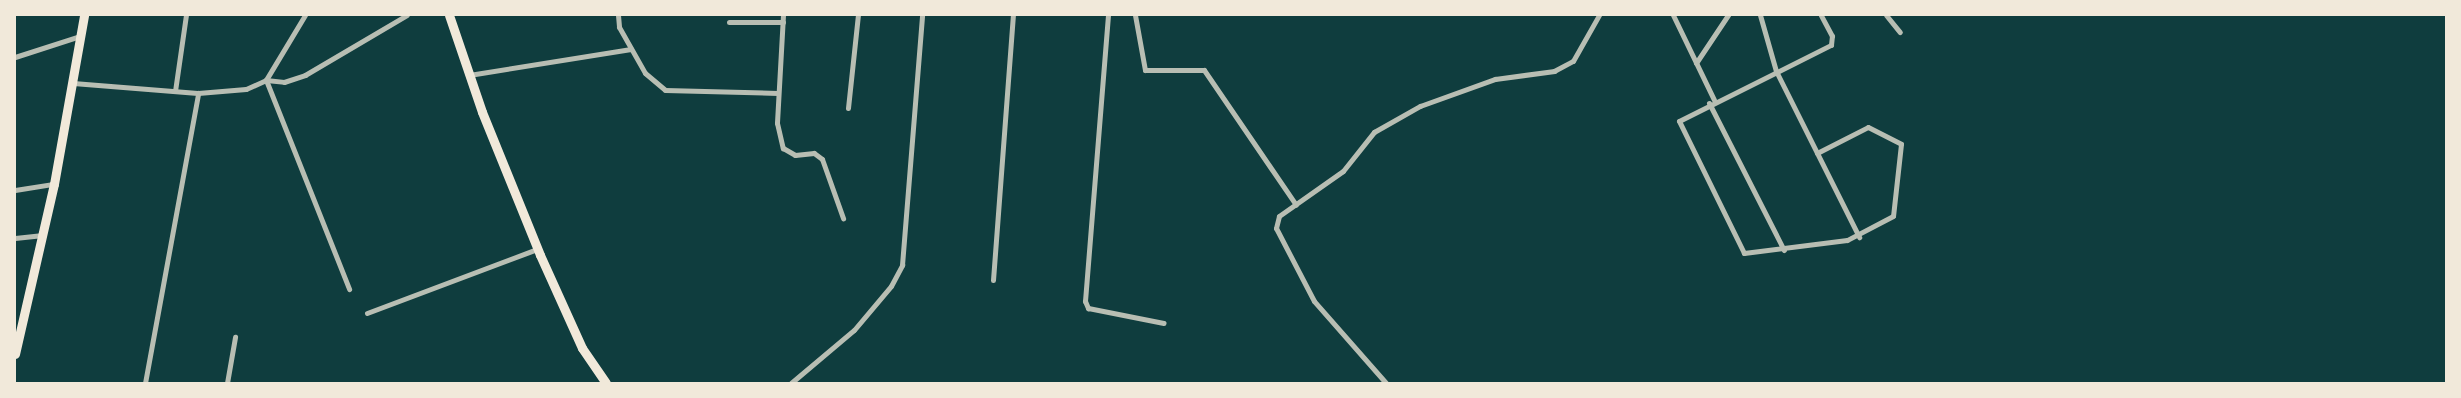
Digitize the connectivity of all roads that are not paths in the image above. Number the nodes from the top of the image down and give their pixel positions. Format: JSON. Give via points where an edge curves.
{"nodes":[{"id":1,"x":84,"y":15,"type":"edge"},
{"id":2,"x":186,"y":15,"type":"edge"},
{"id":3,"x":306,"y":15,"type":"edge"},
{"id":4,"x":407,"y":15,"type":"edge"},
{"id":5,"x":449,"y":15,"type":"edge"},
{"id":6,"x":618,"y":15,"type":"edge"},
{"id":7,"x":783,"y":15,"type":"edge"},
{"id":8,"x":858,"y":15,"type":"edge"},
{"id":9,"x":922,"y":15,"type":"edge"},
{"id":10,"x":1013,"y":15,"type":"edge"},
{"id":11,"x":1108,"y":15,"type":"edge"},
{"id":12,"x":1136,"y":15,"type":"edge"},
{"id":13,"x":1598,"y":15,"type":"edge"},
{"id":14,"x":1673,"y":15,"type":"edge"},
{"id":15,"x":1728,"y":15,"type":"edge"},
{"id":16,"x":1760,"y":15,"type":"edge"},
{"id":17,"x":1822,"y":15,"type":"edge"},
{"id":18,"x":1886,"y":15,"type":"edge"},
{"id":19,"x":729,"y":22,"type":"dead end"},
{"id":20,"x":783,"y":22,"type":"junction"},
{"id":21,"x":1900,"y":32,"type":"dead end"},
{"id":22,"x":81,"y":35,"type":"junction"},
{"id":23,"x":631,"y":49,"type":"junction"},
{"id":24,"x":15,"y":57,"type":"edge"},
{"id":25,"x":1696,"y":63,"type":"junction"},
{"id":26,"x":1776,"y":71,"type":"junction"},
{"id":27,"x":469,"y":75,"type":"junction"},
{"id":28,"x":266,"y":80,"type":"junction"},
{"id":29,"x":73,"y":83,"type":"junction"},
{"id":30,"x":175,"y":91,"type":"junction"},
{"id":31,"x":198,"y":93,"type":"junction"},
{"id":32,"x":778,"y":93,"type":"junction"},
{"id":33,"x":1711,"y":101,"type":"junction"},
{"id":34,"x":848,"y":108,"type":"dead end"},
{"id":35,"x":1817,"y":153,"type":"junction"},
{"id":36,"x":54,"y":184,"type":"junction"},
{"id":37,"x":15,"y":190,"type":"edge"},
{"id":38,"x":1296,"y":205,"type":"junction"},
{"id":39,"x":843,"y":218,"type":"dead end"},
{"id":40,"x":43,"y":235,"type":"junction"},
{"id":41,"x":1858,"y":237,"type":"junction"},
{"id":42,"x":15,"y":238,"type":"edge"},
{"id":43,"x":537,"y":249,"type":"junction"},
{"id":44,"x":1784,"y":250,"type":"junction"},
{"id":45,"x":992,"y":280,"type":"dead end"},
{"id":46,"x":349,"y":288,"type":"dead end"},
{"id":47,"x":367,"y":312,"type":"dead end"},
{"id":48,"x":1164,"y":324,"type":"dead end"},
{"id":49,"x":236,"y":338,"type":"dead end"},
{"id":50,"x":15,"y":353,"type":"edge"},
{"id":51,"x":145,"y":383,"type":"edge"},
{"id":52,"x":227,"y":383,"type":"edge"},
{"id":53,"x":606,"y":383,"type":"edge"},
{"id":54,"x":791,"y":383,"type":"edge"},
{"id":55,"x":1386,"y":383,"type":"edge"}],
"edges":[{"from":1,"to":22,"type":"main road"},
{"from":2,"to":30,"type":"street"},
{"from":3,"to":28,"type":"street"},
{"from":4,"to":28,"type":"street","via":[[305,75],[284,82]]},
{"from":5,"to":27,"type":"main road"},
{"from":6,"to":23,"type":"street"},
{"from":7,"to":20,"type":"street"},
{"from":8,"to":34,"type":"street"},
{"from":9,"to":54,"type":"street","via":[[902,265],[891,286],[854,330]]},
{"from":10,"to":45,"type":"street"},
{"from":11,"to":48,"type":"street","via":[[1085,301],[1088,308]]},
{"from":12,"to":38,"type":"street","via":[[1145,70],[1204,70]]},
{"from":13,"to":38,"type":"street","via":[[1574,61],[1554,72],[1495,80],[1420,106],[1374,132],[1343,171]]},
{"from":14,"to":25,"type":"street"},
{"from":15,"to":25,"type":"street"},
{"from":16,"to":26,"type":"street"},
{"from":17,"to":26,"type":"street","via":[[1832,36],[1831,46]]},
{"from":18,"to":21,"type":"street"},
{"from":19,"to":20,"type":"street"},
{"from":20,"to":32,"type":"street"},
{"from":22,"to":24,"type":"street"},
{"from":22,"to":29,"type":"main road"},
{"from":23,"to":27,"type":"street"},
{"from":23,"to":32,"type":"street","via":[[645,73],[665,90]]},
{"from":25,"to":33,"type":"street"},
{"from":26,"to":33,"type":"street"},
{"from":26,"to":35,"type":"street"},
{"from":27,"to":43,"type":"main road"},
{"from":28,"to":31,"type":"street","via":[[246,89]]},
{"from":28,"to":46,"type":"street"},
{"from":29,"to":30,"type":"street"},
{"from":29,"to":36,"type":"main road"},
{"from":30,"to":31,"type":"street"},
{"from":31,"to":51,"type":"street"},
{"from":32,"to":39,"type":"street","via":[[777,123],[783,148],[796,155],[814,153],[822,159]]},
{"from":33,"to":44,"type":"street"},
{"from":33,"to":44,"type":"street","via":[[1680,116],[1679,125],[1740,250]]},
{"from":35,"to":41,"type":"street"},
{"from":35,"to":41,"type":"street","via":[[1868,127],[1903,148],[1894,216]]},
{"from":36,"to":37,"type":"street"},
{"from":36,"to":40,"type":"main road"},
{"from":38,"to":55,"type":"street","via":[[1279,216],[1276,228],[1322,312]]},
{"from":40,"to":42,"type":"street"},
{"from":40,"to":50,"type":"main road"},
{"from":41,"to":44,"type":"street"},
{"from":43,"to":47,"type":"street"},
{"from":43,"to":53,"type":"main road","via":[[582,348]]},
{"from":49,"to":52,"type":"street"}]}
